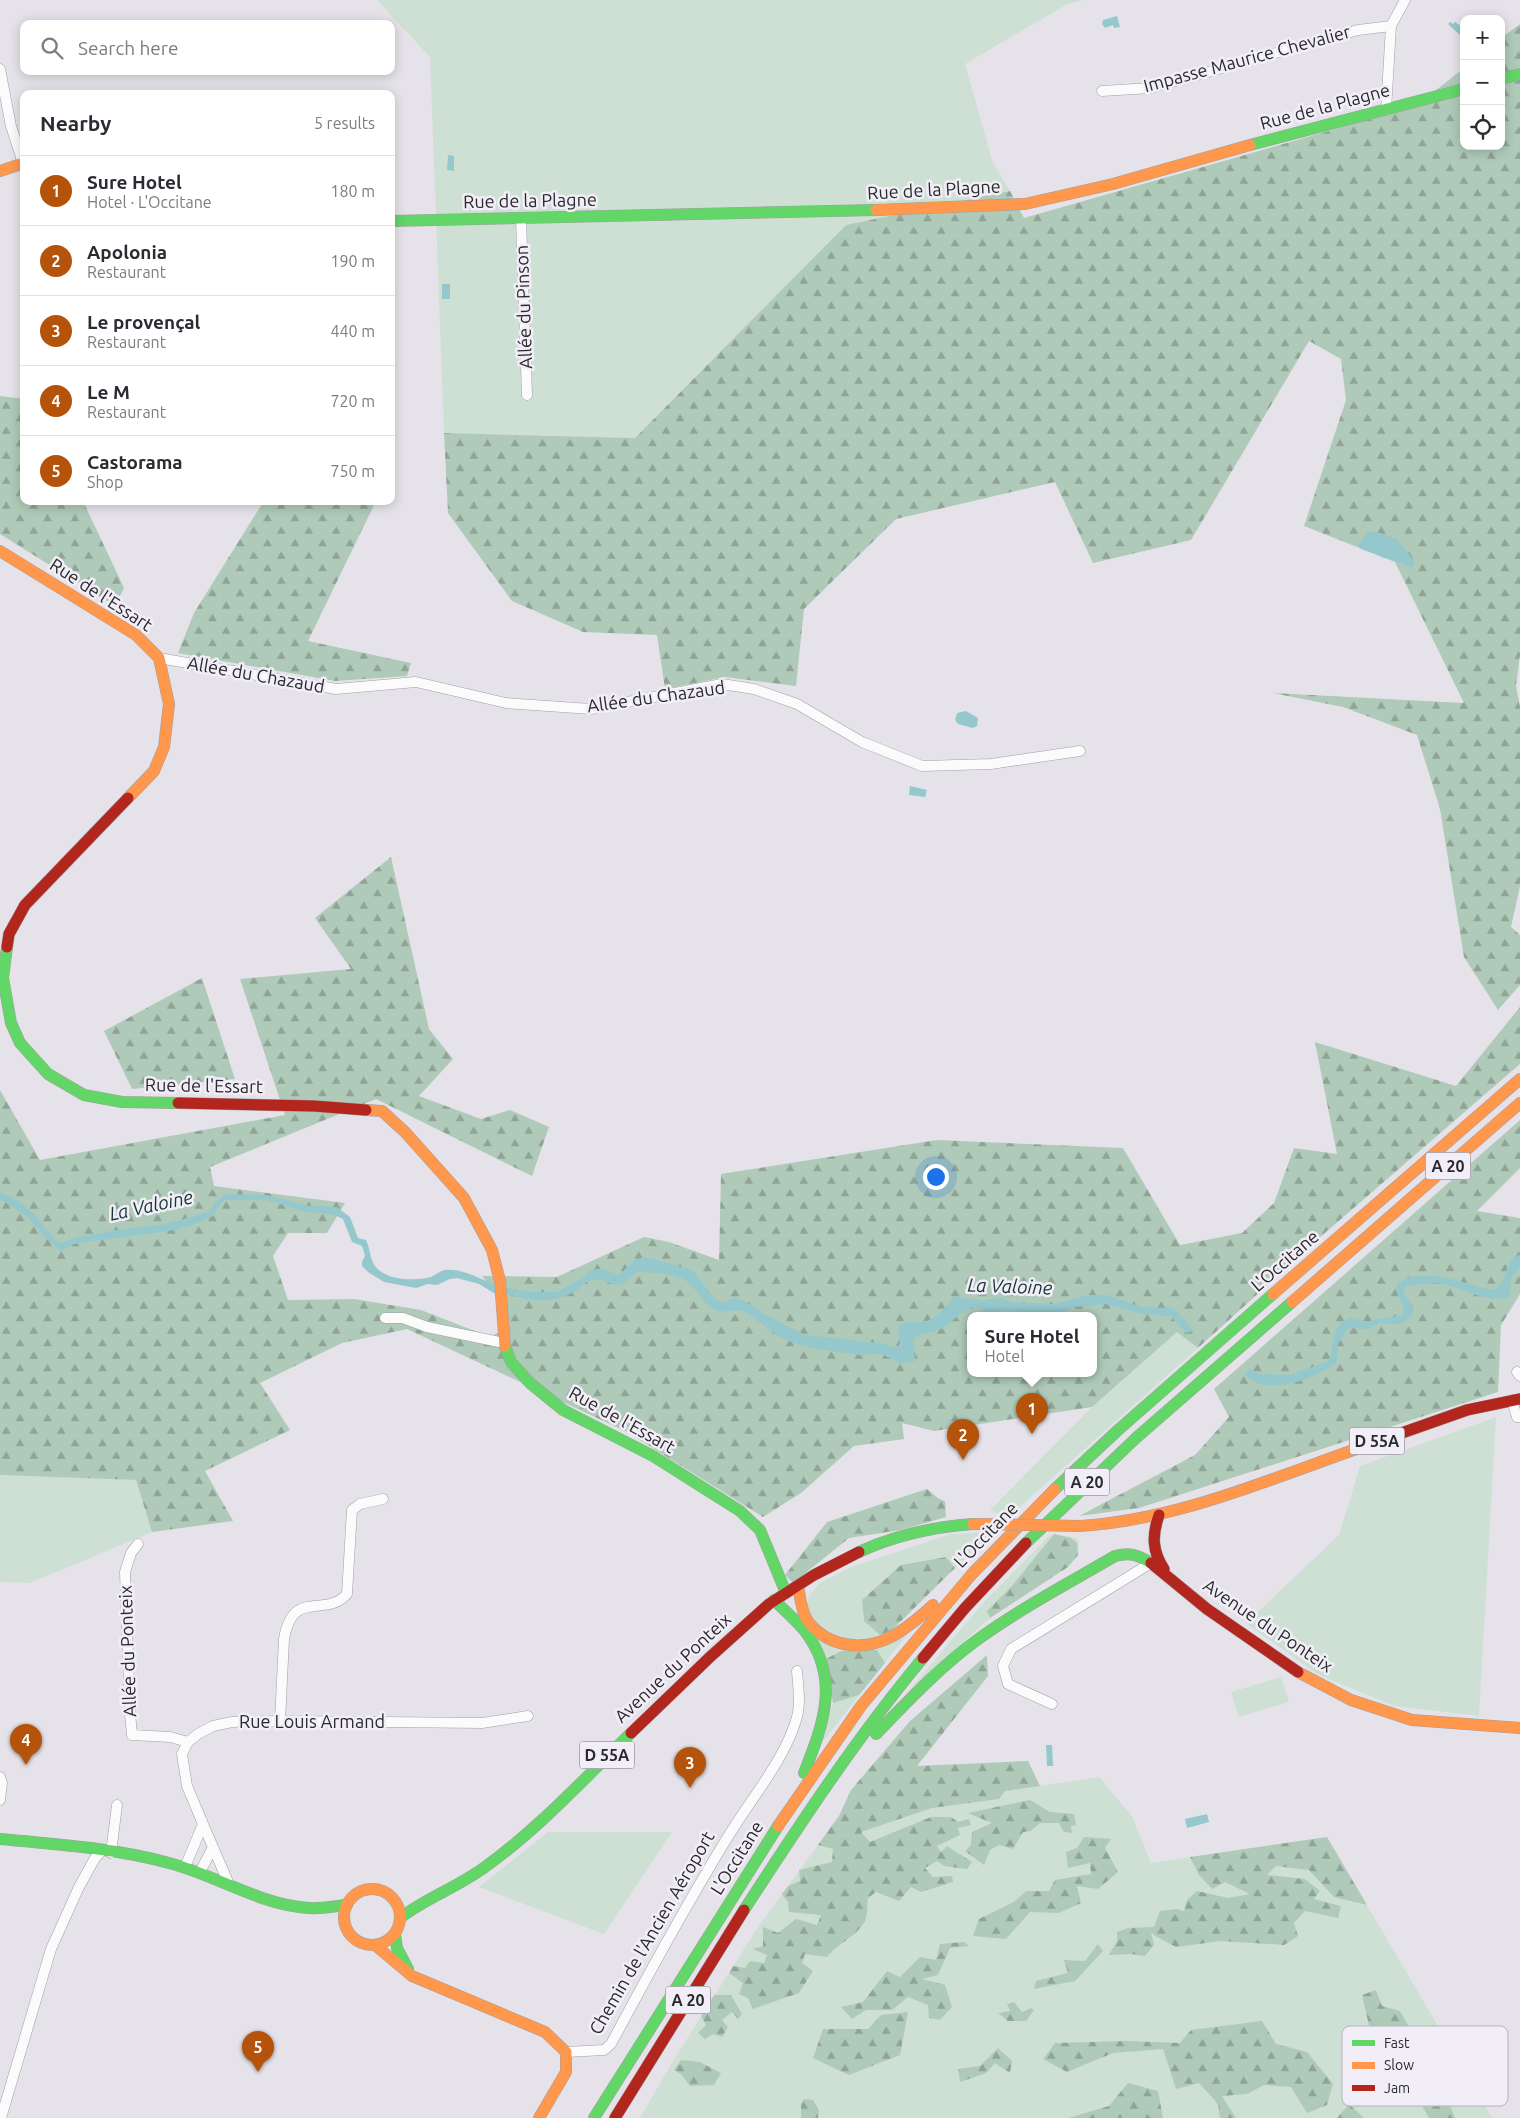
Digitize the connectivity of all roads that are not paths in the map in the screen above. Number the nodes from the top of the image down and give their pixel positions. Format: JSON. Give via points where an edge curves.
{"nodes":[{"id":1,"x":1405,"y":0,"type":"edge"},
{"id":2,"x":1391,"y":26,"type":"junction"},
{"id":3,"x":0,"y":69,"type":"edge"},
{"id":4,"x":1520,"y":74,"type":"edge"},
{"id":5,"x":1505,"y":78,"type":"edge"},
{"id":6,"x":1460,"y":90,"type":"edge"},
{"id":7,"x":1102,"y":91,"type":"dead end"},
{"id":8,"x":1386,"y":110,"type":"junction"},
{"id":9,"x":20,"y":154,"type":"edge"},
{"id":10,"x":20,"y":164,"type":"edge"},
{"id":11,"x":0,"y":172,"type":"edge"},
{"id":12,"x":521,"y":219,"type":"junction"},
{"id":13,"x":395,"y":221,"type":"edge"},
{"id":14,"x":526,"y":395,"type":"dead end"},
{"id":15,"x":0,"y":551,"type":"edge"},
{"id":16,"x":159,"y":658,"type":"junction"},
{"id":17,"x":1080,"y":751,"type":"dead end"},
{"id":18,"x":1520,"y":1079,"type":"edge"},
{"id":19,"x":1520,"y":1103,"type":"edge"},
{"id":20,"x":385,"y":1318,"type":"dead end"},
{"id":21,"x":504,"y":1343,"type":"junction"},
{"id":22,"x":1516,"y":1400,"type":"edge"},
{"id":23,"x":1517,"y":1419,"type":"edge"},
{"id":24,"x":383,"y":1499,"type":"dead end"},
{"id":25,"x":1159,"y":1515,"type":"junction"},
{"id":26,"x":138,"y":1544,"type":"dead end"},
{"id":27,"x":1150,"y":1563,"type":"junction"},
{"id":28,"x":972,"y":1574,"type":"junction"},
{"id":29,"x":1175,"y":1583,"type":"junction"},
{"id":30,"x":798,"y":1586,"type":"junction"},
{"id":31,"x":786,"y":1593,"type":"junction"},
{"id":32,"x":774,"y":1600,"type":"junction"},
{"id":33,"x":797,"y":1671,"type":"dead end"},
{"id":34,"x":1052,"y":1704,"type":"dead end"},
{"id":35,"x":528,"y":1716,"type":"dead end"},
{"id":36,"x":280,"y":1721,"type":"junction"},
{"id":37,"x":1520,"y":1728,"type":"edge"},
{"id":38,"x":188,"y":1742,"type":"junction"},
{"id":39,"x":836,"y":1772,"type":"junction"},
{"id":40,"x":0,"y":1777,"type":"edge"},
{"id":41,"x":0,"y":1800,"type":"edge"},
{"id":42,"x":794,"y":1800,"type":"junction"},
{"id":43,"x":117,"y":1805,"type":"dead end"},
{"id":44,"x":203,"y":1824,"type":"junction"},
{"id":45,"x":0,"y":1839,"type":"edge"},
{"id":46,"x":212,"y":1849,"type":"junction"},
{"id":47,"x":106,"y":1852,"type":"junction"},
{"id":48,"x":185,"y":1867,"type":"junction"},
{"id":49,"x":200,"y":1872,"type":"junction"},
{"id":50,"x":228,"y":1882,"type":"junction"},
{"id":51,"x":402,"y":1898,"type":"junction"},
{"id":52,"x":431,"y":1898,"type":"junction"},
{"id":53,"x":347,"y":1905,"type":"junction"},
{"id":54,"x":306,"y":1908,"type":"junction"},
{"id":55,"x":400,"y":1918,"type":"junction"},
{"id":56,"x":345,"y":1926,"type":"junction"},
{"id":57,"x":395,"y":1934,"type":"junction"},
{"id":58,"x":375,"y":1946,"type":"junction"},
{"id":59,"x":412,"y":1976,"type":"junction"},
{"id":60,"x":566,"y":2052,"type":"junction"},
{"id":61,"x":1,"y":2118,"type":"edge"},
{"id":62,"x":539,"y":2118,"type":"edge"},
{"id":63,"x":594,"y":2118,"type":"edge"},
{"id":64,"x":615,"y":2118,"type":"edge"}],
"edges":[{"from":1,"to":2,"type":"street"},
{"from":2,"to":7,"type":"street","name":"Impasse Maurice Chevalier","via":[[1358,30],[1151,88]]},
{"from":2,"to":8,"type":"street"},
{"from":3,"to":9,"type":"street"},
{"from":4,"to":5,"type":"main road"},
{"from":6,"to":8,"type":"main road","name":"Rue de la Plagne"},
{"from":8,"to":12,"type":"main road","name":"Rue de la Plagne","via":[[1113,184],[1025,204]]},
{"from":10,"to":11,"type":"main road"},
{"from":12,"to":13,"type":"main road","name":"Rue de la Plagne"},
{"from":12,"to":14,"type":"street","name":"Allée du Pinson"},
{"from":15,"to":16,"type":"main road","name":"Rue de l'Essart","via":[[136,635]]},
{"from":16,"to":17,"type":"street","name":"Allée du Chazaud","via":[[336,689],[416,682],[506,703],[591,709],[722,684],[754,689],[797,704],[862,742],[922,766],[991,764]]},
{"from":16,"to":21,"type":"main road","name":"Rue de l'Essart","via":[[168,704],[164,747],[154,771],[25,905],[9,934],[3,978],[11,1023],[20,1043],[48,1074],[84,1095],[122,1102],[314,1106],[382,1111],[464,1198],[492,1250],[500,1281]]},
{"from":18,"to":28,"type":"main road","name":"L'Occitane","number":"A 20","via":[[1117,1431]]},
{"from":19,"to":39,"type":"main road","name":"L'Occitane","number":"A 20","via":[[1053,1514],[1001,1567],[932,1646]]},
{"from":20,"to":21,"type":"street","via":[[404,1318],[427,1327]]},
{"from":21,"to":31,"type":"main road","name":"Rue de l'Essart","via":[[511,1362],[530,1383],[563,1410],[653,1456],[740,1511],[760,1530]]},
{"from":22,"to":23,"type":"street"},
{"from":22,"to":25,"type":"main road","number":"D 55A","via":[[1467,1410]]},
{"from":24,"to":36,"type":"street","via":[[360,1504],[352,1510],[347,1594],[341,1600],[302,1608],[291,1615],[284,1639]]},
{"from":25,"to":29,"type":"main road","via":[[1152,1546],[1157,1559]]},
{"from":25,"to":30,"type":"main road","name":"Avenue du Ponteix","number":"D 55A","bridge":true,"via":[[1102,1526],[973,1524],[937,1528],[889,1541],[848,1558]]},
{"from":26,"to":38,"type":"street","name":"Allée du Ponteix","via":[[131,1553],[125,1572],[132,1736],[170,1737]]},
{"from":27,"to":29,"type":"main road","name":"Avenue du Ponteix"},
{"from":27,"to":34,"type":"street","via":[[1011,1649],[1003,1666],[1008,1684]]},
{"from":27,"to":39,"type":"main road","name":"Avenue du Ponteix","via":[[1133,1554],[1115,1556],[1048,1593],[977,1640],[890,1717],[852,1763]]},
{"from":28,"to":30,"type":"main road","via":[[954,1584],[896,1635],[885,1642],[864,1647],[833,1641],[811,1626],[801,1605]]},
{"from":28,"to":42,"type":"main road","name":"L'Occitane","number":"A 20","via":[[861,1706]]},
{"from":29,"to":37,"type":"main road","name":"Avenue du Ponteix","via":[[1303,1676],[1351,1700],[1412,1720]]},
{"from":30,"to":31,"type":"main road","name":"Avenue du Ponteix","number":"D 55A"},
{"from":31,"to":32,"type":"main road","name":"Avenue du Ponteix","number":"D 55A"},
{"from":32,"to":42,"type":"main road","via":[[807,1634],[822,1665],[826,1684],[822,1728]]},
{"from":32,"to":52,"type":"main road","name":"Avenue du Ponteix","number":"D 55A","via":[[504,1852],[461,1884]]},
{"from":33,"to":60,"type":"street","name":"Chemin de l'Ancien Aéroport","via":[[800,1703],[797,1718],[777,1761],[672,1929],[611,2044],[604,2050]]},
{"from":35,"to":36,"type":"street","name":"Rue Louis Armand","via":[[482,1723]]},
{"from":36,"to":38,"type":"street","name":"Rue Louis Armand","via":[[232,1722],[213,1726]]},
{"from":38,"to":44,"type":"street","via":[[182,1754],[187,1786]]},
{"from":39,"to":64,"type":"main road","name":"L'Occitane","number":"A 20","via":[[797,1827]]},
{"from":40,"to":41,"type":"street"},
{"from":42,"to":63,"type":"main road","name":"L'Occitane","number":"A 20"},
{"from":43,"to":47,"type":"street"},
{"from":44,"to":46,"type":"street"},
{"from":44,"to":48,"type":"street"},
{"from":45,"to":47,"type":"main road"},
{"from":46,"to":49,"type":"street"},
{"from":46,"to":50,"type":"street"},
{"from":47,"to":48,"type":"main road"},
{"from":47,"to":61,"type":"street","via":[[95,1858],[79,1886],[51,1949]]},
{"from":48,"to":49,"type":"main road"},
{"from":49,"to":50,"type":"main road"},
{"from":50,"to":54,"type":"main road","via":[[281,1903]]},
{"from":51,"to":52,"type":"main road","name":"Avenue du Ponteix","number":"D 55A"},
{"from":51,"to":53,"type":"main road","via":[[368,1889],[352,1897]]},
{"from":51,"to":55,"type":"main road"},
{"from":52,"to":55,"type":"main road","name":"Avenue du Ponteix","number":"D 55A"},
{"from":53,"to":54,"type":"main road"},
{"from":53,"to":56,"type":"main road"},
{"from":54,"to":56,"type":"main road"},
{"from":55,"to":57,"type":"main road"},
{"from":56,"to":58,"type":"main road","via":[[357,1941]]},
{"from":57,"to":58,"type":"main road"},
{"from":57,"to":59,"type":"main road","via":[[397,1948]]},
{"from":58,"to":59,"type":"main road"},
{"from":59,"to":60,"type":"main road","via":[[545,2032]]},
{"from":60,"to":62,"type":"main road","via":[[566,2072]]}]}
